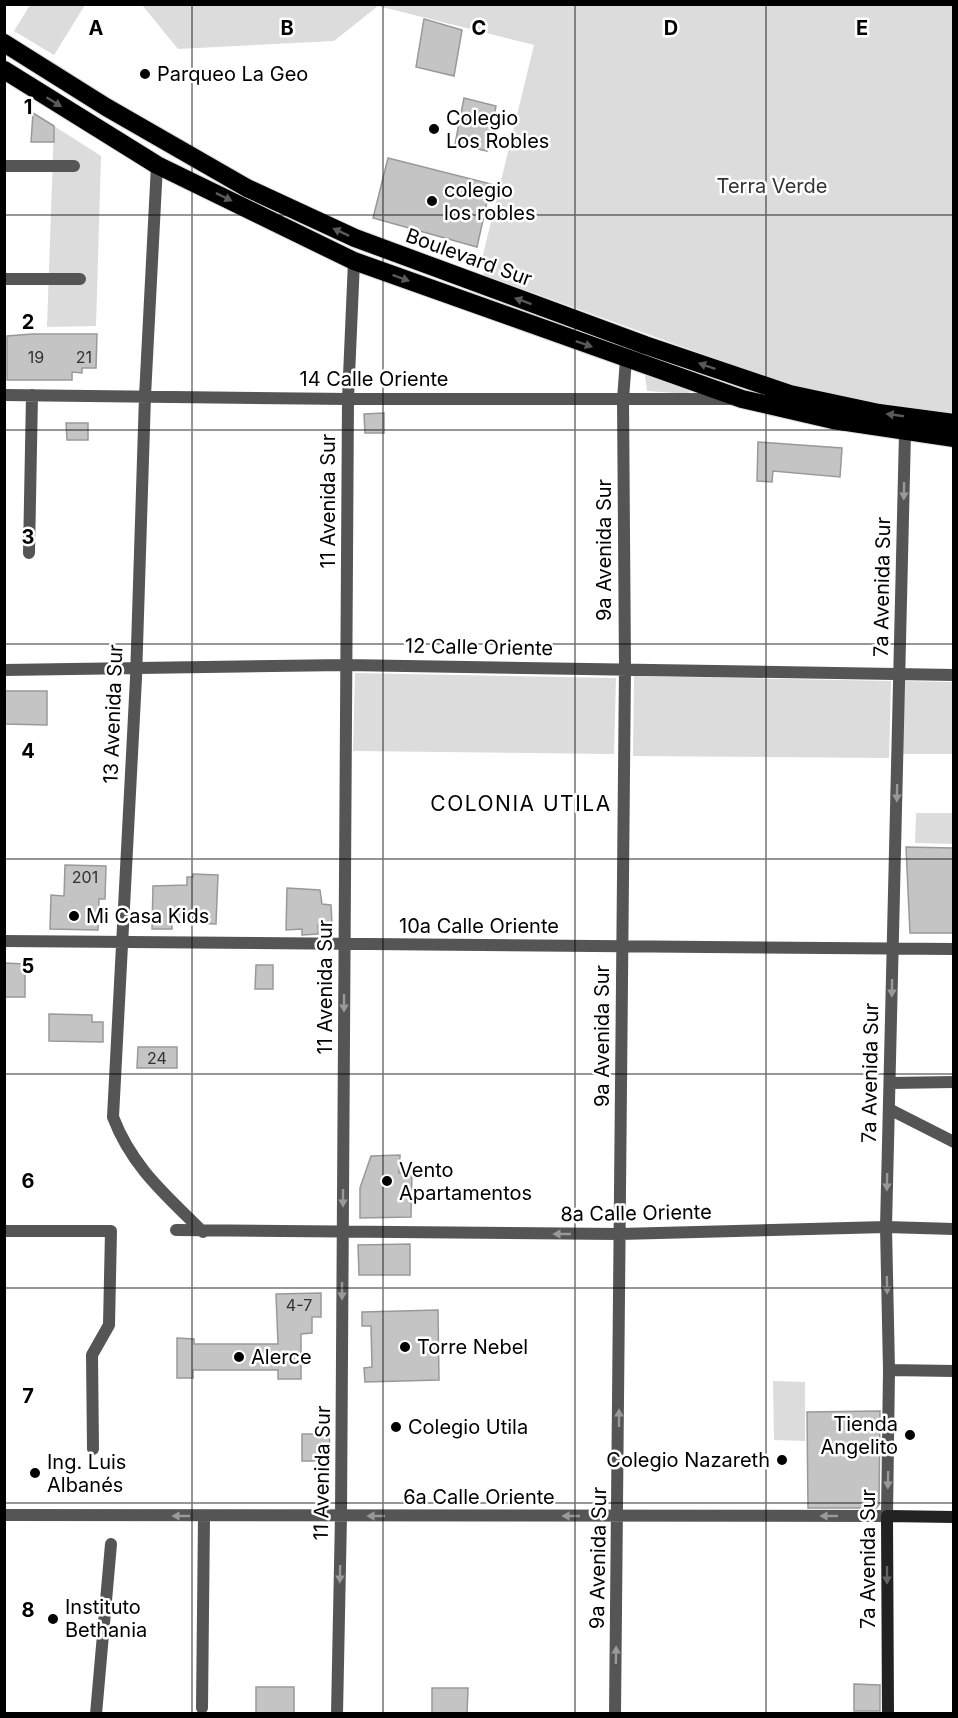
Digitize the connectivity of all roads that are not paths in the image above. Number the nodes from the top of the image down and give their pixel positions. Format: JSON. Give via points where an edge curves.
{"nodes":[{"id":1,"x":4,"y":43,"type":"edge"},
{"id":2,"x":4,"y":70,"type":"edge"},
{"id":3,"x":157,"y":165,"type":"junction"},
{"id":4,"x":4,"y":166,"type":"edge"},
{"id":5,"x":74,"y":166,"type":"dead end"},
{"id":6,"x":354,"y":261,"type":"junction"},
{"id":7,"x":4,"y":279,"type":"edge"},
{"id":8,"x":80,"y":279,"type":"dead end"},
{"id":9,"x":626,"y":359,"type":"junction"},
{"id":10,"x":4,"y":395,"type":"edge"},
{"id":11,"x":32,"y":395,"type":"junction"},
{"id":12,"x":145,"y":396,"type":"junction"},
{"id":13,"x":348,"y":399,"type":"junction"},
{"id":14,"x":623,"y":399,"type":"junction"},
{"id":15,"x":742,"y":399,"type":"junction"},
{"id":16,"x":954,"y":423,"type":"edge"},
{"id":17,"x":905,"y":433,"type":"junction"},
{"id":18,"x":954,"y":438,"type":"edge"},
{"id":19,"x":29,"y":553,"type":"dead end"},
{"id":20,"x":346,"y":665,"type":"junction"},
{"id":21,"x":136,"y":668,"type":"junction"},
{"id":22,"x":625,"y":668,"type":"junction"},
{"id":23,"x":4,"y":670,"type":"edge"},
{"id":24,"x":900,"y":675,"type":"junction"},
{"id":25,"x":954,"y":675,"type":"edge"},
{"id":26,"x":4,"y":941,"type":"edge"},
{"id":27,"x":123,"y":942,"type":"junction"},
{"id":28,"x":345,"y":944,"type":"junction"},
{"id":29,"x":622,"y":946,"type":"junction"},
{"id":30,"x":893,"y":949,"type":"junction"},
{"id":31,"x":954,"y":950,"type":"edge"},
{"id":32,"x":954,"y":1082,"type":"edge"},
{"id":33,"x":890,"y":1083,"type":"junction"},
{"id":34,"x":889,"y":1109,"type":"junction"},
{"id":35,"x":954,"y":1142,"type":"edge"},
{"id":36,"x":886,"y":1227,"type":"junction"},
{"id":37,"x":954,"y":1229,"type":"edge"},
{"id":38,"x":176,"y":1230,"type":"dead end"},
{"id":39,"x":4,"y":1231,"type":"edge"},
{"id":40,"x":203,"y":1232,"type":"junction"},
{"id":41,"x":343,"y":1233,"type":"junction"},
{"id":42,"x":620,"y":1234,"type":"junction"},
{"id":43,"x":889,"y":1370,"type":"junction"},
{"id":44,"x":954,"y":1371,"type":"edge"},
{"id":45,"x":93,"y":1449,"type":"dead end"},
{"id":46,"x":4,"y":1515,"type":"edge"},
{"id":47,"x":204,"y":1516,"type":"junction"},
{"id":48,"x":341,"y":1516,"type":"junction"},
{"id":49,"x":618,"y":1516,"type":"junction"},
{"id":50,"x":887,"y":1516,"type":"junction"},
{"id":51,"x":954,"y":1516,"type":"edge"},
{"id":52,"x":111,"y":1544,"type":"dead end"},
{"id":53,"x":202,"y":1708,"type":"dead end"},
{"id":54,"x":96,"y":1713,"type":"edge"},
{"id":55,"x":337,"y":1713,"type":"edge"},
{"id":56,"x":615,"y":1713,"type":"edge"},
{"id":57,"x":888,"y":1713,"type":"edge"}],
"edges":[{"from":16,"to":1,"type":"highway","name":"Boulevard Sur","one_way":true,"via":[[879,413],[790,394],[355,238],[247,188]]},
{"from":2,"to":3,"type":"highway","one_way":true},
{"from":3,"to":6,"type":"highway","one_way":true},
{"from":3,"to":12,"type":"street","name":"13 Avenida Sur"},
{"from":4,"to":5,"type":"street"},
{"from":6,"to":9,"type":"highway","one_way":true},
{"from":6,"to":13,"type":"street","name":"11 Avenida Sur"},
{"from":7,"to":8,"type":"street"},
{"from":9,"to":14,"type":"street","name":"9a Avenida Sur"},
{"from":9,"to":15,"type":"highway"},
{"from":10,"to":11,"type":"street","name":"14 Calle Oriente"},
{"from":11,"to":12,"type":"street","name":"14 Calle Oriente"},
{"from":11,"to":19,"type":"street"},
{"from":12,"to":13,"type":"street","name":"14 Calle Oriente"},
{"from":12,"to":21,"type":"street","name":"13 Avenida Sur"},
{"from":13,"to":14,"type":"street","name":"14 Calle Oriente"},
{"from":13,"to":20,"type":"street","name":"11 Avenida Sur"},
{"from":14,"to":15,"type":"street","name":"14 Calle Oriente"},
{"from":14,"to":22,"type":"street","name":"9a Avenida Sur"},
{"from":15,"to":17,"type":"highway"},
{"from":17,"to":18,"type":"highway"},
{"from":17,"to":24,"type":"street","name":"7a Avenida Sur","one_way":true},
{"from":20,"to":21,"type":"street","name":"12 Calle Oriente"},
{"from":20,"to":22,"type":"street","name":"12 Calle Oriente"},
{"from":20,"to":28,"type":"street","name":"11 Avenida Sur"},
{"from":21,"to":23,"type":"street","name":"12 Calle Oriente"},
{"from":21,"to":27,"type":"street","name":"13 Avenida Sur"},
{"from":22,"to":24,"type":"street","name":"12 Calle Oriente"},
{"from":22,"to":29,"type":"street","name":"9a Avenida Sur"},
{"from":24,"to":25,"type":"street","name":"12 Calle Oriente"},
{"from":24,"to":30,"type":"street","name":"7a Avenida Sur","one_way":true},
{"from":26,"to":27,"type":"street","name":"10a Calle Oriente"},
{"from":27,"to":28,"type":"street","name":"10a Calle Oriente"},
{"from":27,"to":40,"type":"street","name":"13 Avenida Sur","via":[[113,1117],[123,1144],[147,1176]]},
{"from":28,"to":29,"type":"street","name":"10a Calle Oriente"},
{"from":28,"to":41,"type":"street","name":"11 Avenida Sur","one_way":true},
{"from":29,"to":30,"type":"street","name":"10a Calle Oriente"},
{"from":29,"to":42,"type":"street","name":"9a Avenida Sur"},
{"from":30,"to":31,"type":"street","name":"10a Calle Oriente"},
{"from":30,"to":33,"type":"street","name":"7a Avenida Sur","one_way":true},
{"from":32,"to":33,"type":"street"},
{"from":33,"to":34,"type":"street","name":"7a Avenida Sur"},
{"from":34,"to":35,"type":"street"},
{"from":34,"to":36,"type":"street","name":"7a Avenida Sur","one_way":true},
{"from":36,"to":37,"type":"street","name":"8a Calle Oriente"},
{"from":36,"to":42,"type":"street","name":"8a Calle Oriente"},
{"from":36,"to":43,"type":"street","name":"7a Avenida Sur","one_way":true},
{"from":38,"to":40,"type":"street","name":"8a Calle Oriente"},
{"from":39,"to":45,"type":"street","via":[[111,1231],[109,1326],[92,1356]]},
{"from":40,"to":41,"type":"street","name":"8a Calle Oriente"},
{"from":42,"to":41,"type":"street","name":"8a Calle Oriente","one_way":true},
{"from":41,"to":48,"type":"street","name":"11 Avenida Sur","one_way":true},
{"from":49,"to":42,"type":"street","name":"9a Avenida Sur","one_way":true},
{"from":43,"to":44,"type":"street"},
{"from":43,"to":50,"type":"street","name":"7a Avenida Sur","one_way":true},
{"from":47,"to":46,"type":"street","name":"6a Calle Oriente","one_way":true},
{"from":47,"to":48,"type":"street","name":"6a Calle Oriente"},
{"from":47,"to":53,"type":"street"},
{"from":49,"to":48,"type":"street","name":"6a Calle Oriente","one_way":true},
{"from":48,"to":55,"type":"street","name":"11 Avenida Sur","one_way":true},
{"from":50,"to":49,"type":"street","name":"6a Calle Oriente","one_way":true},
{"from":56,"to":49,"type":"street","name":"9a Avenida Sur","one_way":true},
{"from":50,"to":51,"type":"street","name":"6a Calle Oriente"},
{"from":50,"to":57,"type":"street","name":"7a Avenida Sur","one_way":true},
{"from":52,"to":54,"type":"street"}]}
